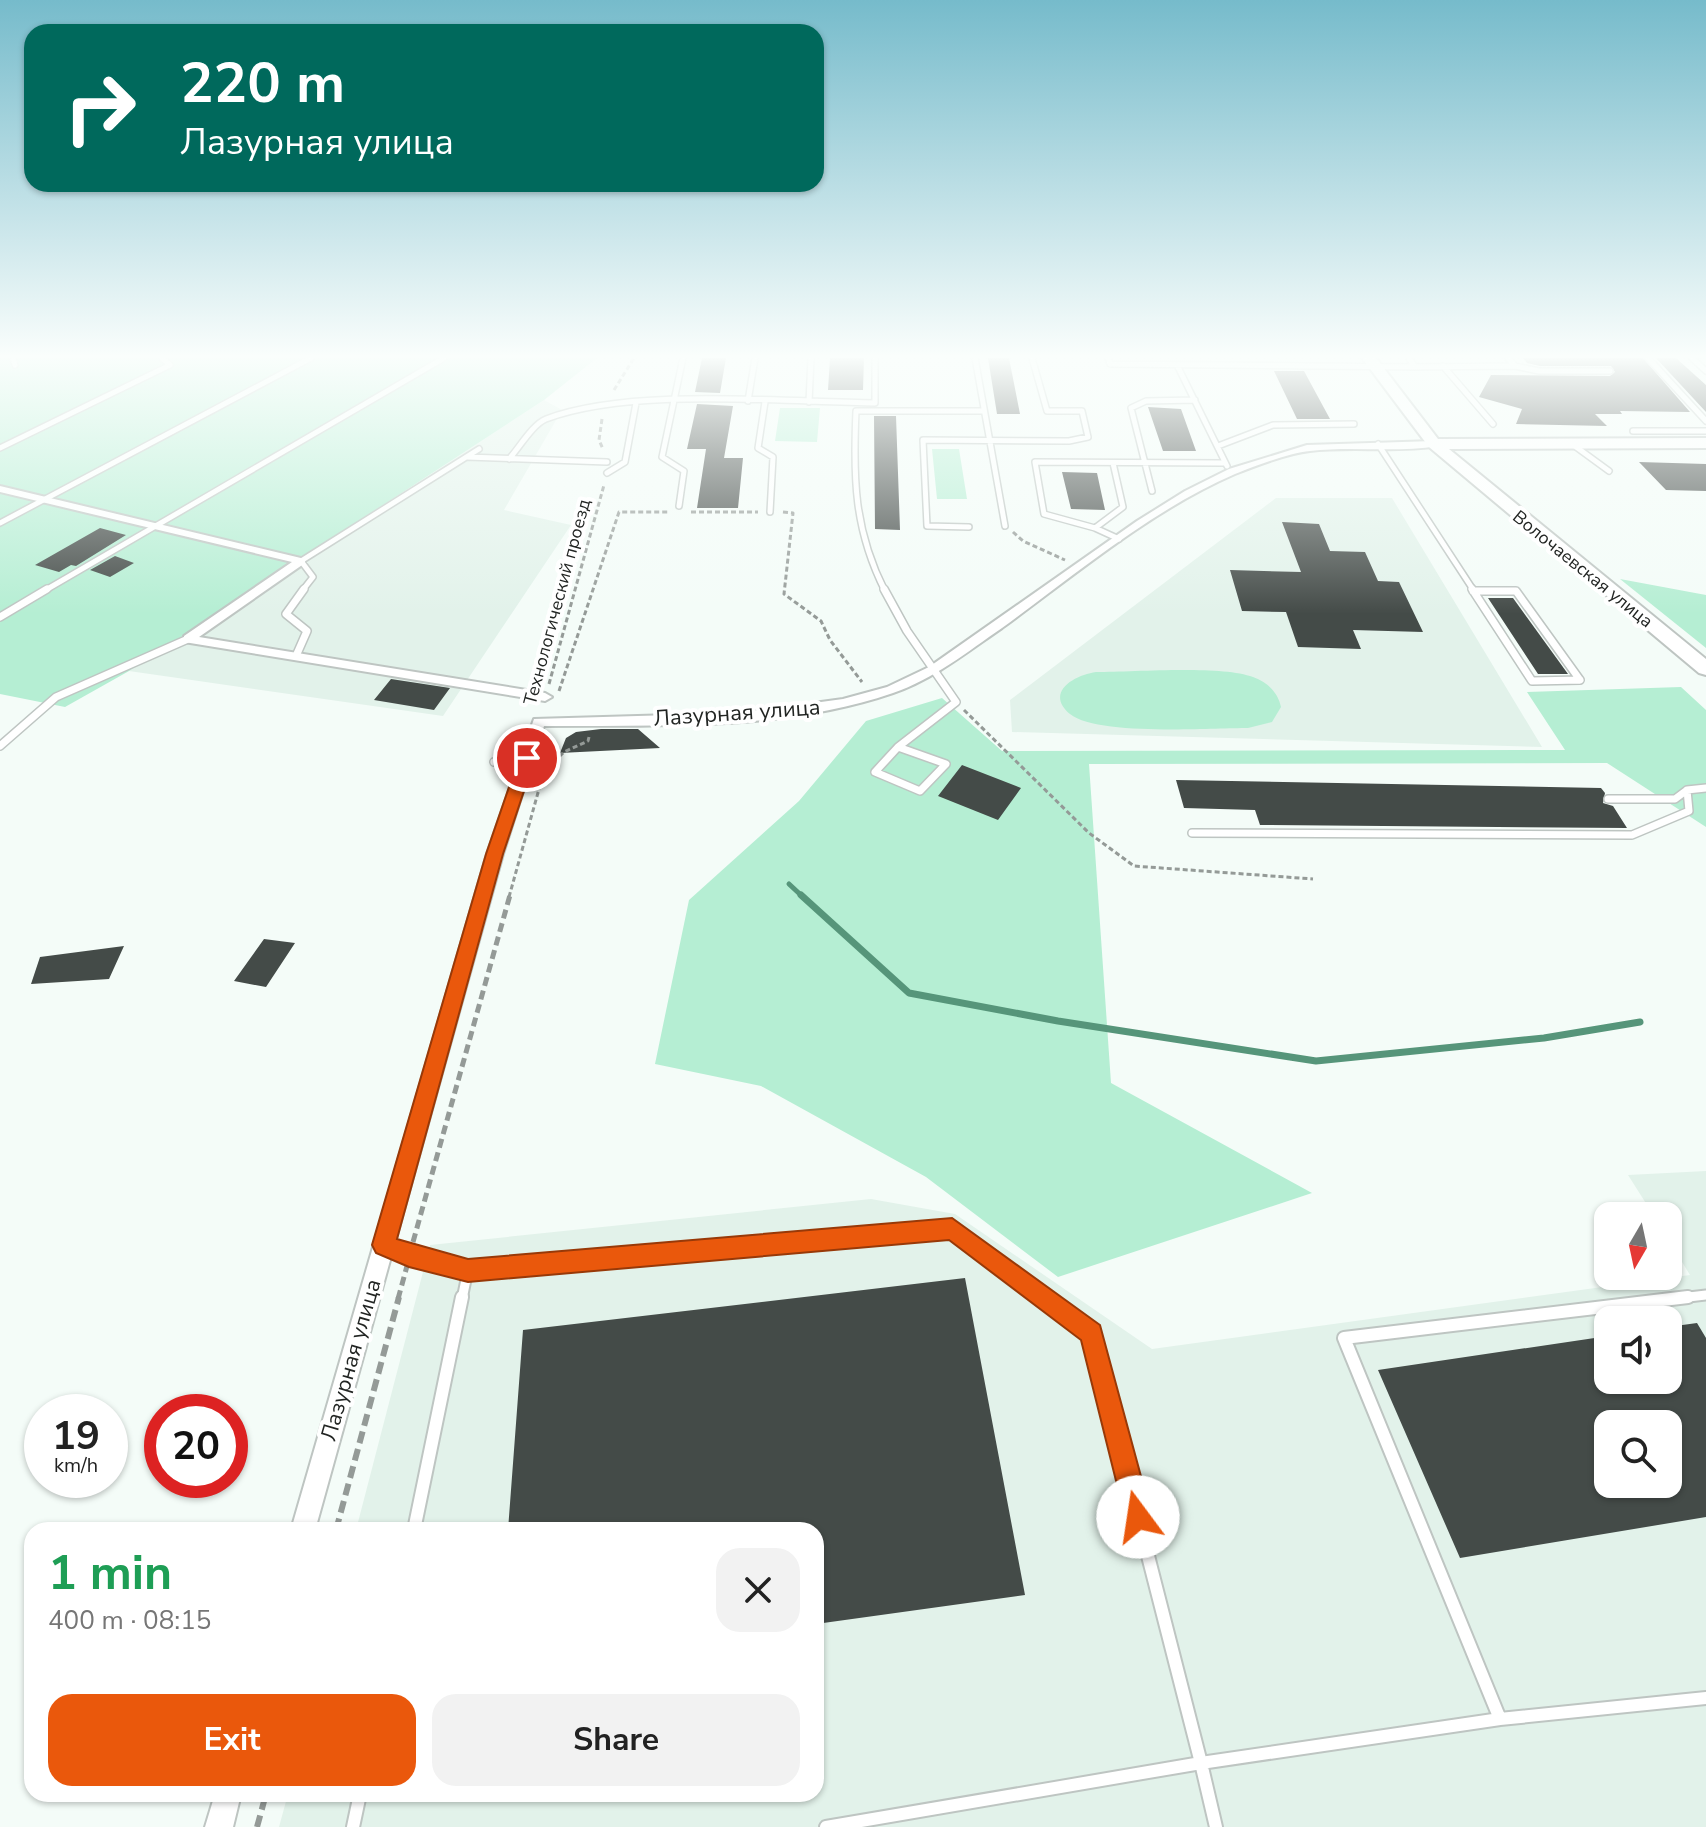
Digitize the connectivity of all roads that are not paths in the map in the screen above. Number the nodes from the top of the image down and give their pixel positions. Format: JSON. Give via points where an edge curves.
{"nodes":[{"id":1,"x":151,"y":443,"type":"edge"},
{"id":2,"x":298,"y":443,"type":"edge"},
{"id":3,"x":523,"y":443,"type":"edge"},
{"id":4,"x":628,"y":443,"type":"edge"},
{"id":5,"x":665,"y":443,"type":"edge"},
{"id":6,"x":759,"y":443,"type":"edge"},
{"id":7,"x":856,"y":443,"type":"edge"},
{"id":8,"x":923,"y":443,"type":"edge"},
{"id":9,"x":991,"y":443,"type":"edge"},
{"id":10,"x":1140,"y":443,"type":"edge"},
{"id":11,"x":1217,"y":443,"type":"edge"},
{"id":12,"x":1225,"y":443,"type":"edge"},
{"id":13,"x":1671,"y":443,"type":"edge"},
{"id":14,"x":1378,"y":444,"type":"junction"},
{"id":15,"x":1434,"y":444,"type":"junction"},
{"id":16,"x":1571,"y":444,"type":"junction"},
{"id":17,"x":1218,"y":446,"type":"junction"},
{"id":18,"x":479,"y":449,"type":"dead end"},
{"id":19,"x":466,"y":457,"type":"junction"},
{"id":20,"x":509,"y":459,"type":"junction"},
{"id":21,"x":607,"y":462,"type":"road end"},
{"id":22,"x":1113,"y":463,"type":"junction"},
{"id":23,"x":1145,"y":464,"type":"junction"},
{"id":24,"x":1228,"y":467,"type":"junction"},
{"id":25,"x":1609,"y":471,"type":"dead end"},
{"id":26,"x":607,"y":473,"type":"road end"},
{"id":27,"x":0,"y":489,"type":"edge"},
{"id":28,"x":1152,"y":491,"type":"dead end"},
{"id":29,"x":46,"y":499,"type":"junction"},
{"id":30,"x":679,"y":506,"type":"dead end"},
{"id":31,"x":770,"y":512,"type":"road end"},
{"id":32,"x":0,"y":523,"type":"edge"},
{"id":33,"x":159,"y":525,"type":"junction"},
{"id":34,"x":1005,"y":526,"type":"road end"},
{"id":35,"x":969,"y":527,"type":"dead end"},
{"id":36,"x":1095,"y":528,"type":"junction"},
{"id":37,"x":1119,"y":539,"type":"junction"},
{"id":38,"x":301,"y":561,"type":"junction"},
{"id":39,"x":1473,"y":591,"type":"junction"},
{"id":40,"x":0,"y":617,"type":"edge"},
{"id":41,"x":188,"y":639,"type":"junction"},
{"id":42,"x":296,"y":656,"type":"junction"},
{"id":43,"x":1706,"y":669,"type":"edge"},
{"id":44,"x":934,"y":670,"type":"junction"},
{"id":45,"x":552,"y":697,"type":"road end"},
{"id":46,"x":0,"y":746,"type":"edge"},
{"id":47,"x":898,"y":747,"type":"junction"},
{"id":48,"x":527,"y":758,"type":"junction"},
{"id":49,"x":494,"y":762,"type":"dead end"},
{"id":50,"x":1706,"y":788,"type":"edge"},
{"id":51,"x":1687,"y":790,"type":"junction"},
{"id":52,"x":1608,"y":799,"type":"dead end"},
{"id":53,"x":1192,"y":833,"type":"dead end"},
{"id":54,"x":384,"y":1245,"type":"junction"},
{"id":55,"x":468,"y":1270,"type":"junction"},
{"id":56,"x":1706,"y":1295,"type":"edge"},
{"id":57,"x":305,"y":1522,"type":"edge"},
{"id":58,"x":416,"y":1522,"type":"edge"},
{"id":59,"x":1706,"y":1698,"type":"edge"},
{"id":60,"x":1500,"y":1719,"type":"junction"},
{"id":61,"x":1201,"y":1763,"type":"junction"},
{"id":62,"x":226,"y":1802,"type":"edge"},
{"id":63,"x":358,"y":1802,"type":"edge"},
{"id":64,"x":219,"y":1827,"type":"edge"},
{"id":65,"x":353,"y":1827,"type":"edge"},
{"id":66,"x":826,"y":1827,"type":"edge"},
{"id":67,"x":1216,"y":1827,"type":"edge"}],
"edges":[{"from":1,"to":29,"type":"lane"},
{"from":2,"to":33,"type":"lane"},
{"from":3,"to":20,"type":"lane"},
{"from":4,"to":26,"type":"lane","via":[[625,462]]},
{"from":5,"to":30,"type":"lane","via":[[662,457],[684,471]]},
{"from":6,"to":31,"type":"lane","via":[[773,457]]},
{"from":7,"to":44,"type":"lane","via":[[855,497],[866,551],[906,631]]},
{"from":8,"to":35,"type":"lane","via":[[927,526]]},
{"from":9,"to":34,"type":"lane"},
{"from":10,"to":23,"type":"lane"},
{"from":11,"to":17,"type":"lane"},
{"from":12,"to":17,"type":"lane"},
{"from":13,"to":16,"type":"street","name":"Лазурная улица"},
{"from":14,"to":15,"type":"street","name":"Лазурная улица"},
{"from":14,"to":24,"type":"street","name":"Лазурная улица","via":[[1307,448]]},
{"from":14,"to":39,"type":"lane"},
{"from":15,"to":16,"type":"street","name":"Лазурная улица"},
{"from":15,"to":43,"type":"street","name":"Волочаевская улица"},
{"from":16,"to":25,"type":"lane"},
{"from":17,"to":24,"type":"lane"},
{"from":18,"to":19,"type":"lane"},
{"from":19,"to":20,"type":"lane"},
{"from":19,"to":38,"type":"lane"},
{"from":20,"to":21,"type":"lane"},
{"from":22,"to":23,"type":"lane"},
{"from":22,"to":36,"type":"lane","via":[[1123,507]]},
{"from":22,"to":36,"type":"lane","via":[[1035,462],[1044,514]]},
{"from":23,"to":24,"type":"lane"},
{"from":23,"to":28,"type":"lane"},
{"from":24,"to":37,"type":"street","name":"Лазурная улица"},
{"from":27,"to":29,"type":"street"},
{"from":29,"to":32,"type":"lane"},
{"from":29,"to":33,"type":"street"},
{"from":33,"to":38,"type":"street"},
{"from":33,"to":40,"type":"lane"},
{"from":36,"to":37,"type":"lane"},
{"from":37,"to":44,"type":"street","name":"Лазурная улица"},
{"from":38,"to":41,"type":"street"},
{"from":38,"to":42,"type":"lane","via":[[313,577],[286,614],[307,631]]},
{"from":39,"to":39,"type":"lane","via":[[1516,591],[1580,680],[1532,681]]},
{"from":41,"to":42,"type":"street"},
{"from":41,"to":46,"type":"lane","via":[[56,697]]},
{"from":42,"to":45,"type":"street"},
{"from":44,"to":47,"type":"lane","via":[[956,702]]},
{"from":44,"to":48,"type":"street","name":"Лазурная улица","via":[[909,685],[851,703],[751,716],[539,722]]},
{"from":47,"to":47,"type":"lane","via":[[875,772],[920,791],[946,764]]},
{"from":48,"to":49,"type":"lane"},
{"from":48,"to":54,"type":"street","name":"Лазурная улица"},
{"from":50,"to":51,"type":"lane"},
{"from":51,"to":52,"type":"lane","via":[[1675,799]]},
{"from":51,"to":53,"type":"lane","via":[[1689,811],[1632,835]]},
{"from":54,"to":55,"type":"lane"},
{"from":54,"to":57,"type":"street","name":"Лазурная улица"},
{"from":55,"to":58,"type":"lane"},
{"from":55,"to":61,"type":"lane","via":[[952,1229],[1091,1333]]},
{"from":56,"to":60,"type":"lane","via":[[1344,1338]]},
{"from":59,"to":60,"type":"lane"},
{"from":60,"to":61,"type":"lane"},
{"from":61,"to":66,"type":"lane"},
{"from":61,"to":67,"type":"lane"},
{"from":62,"to":64,"type":"street"},
{"from":63,"to":65,"type":"lane"}]}
